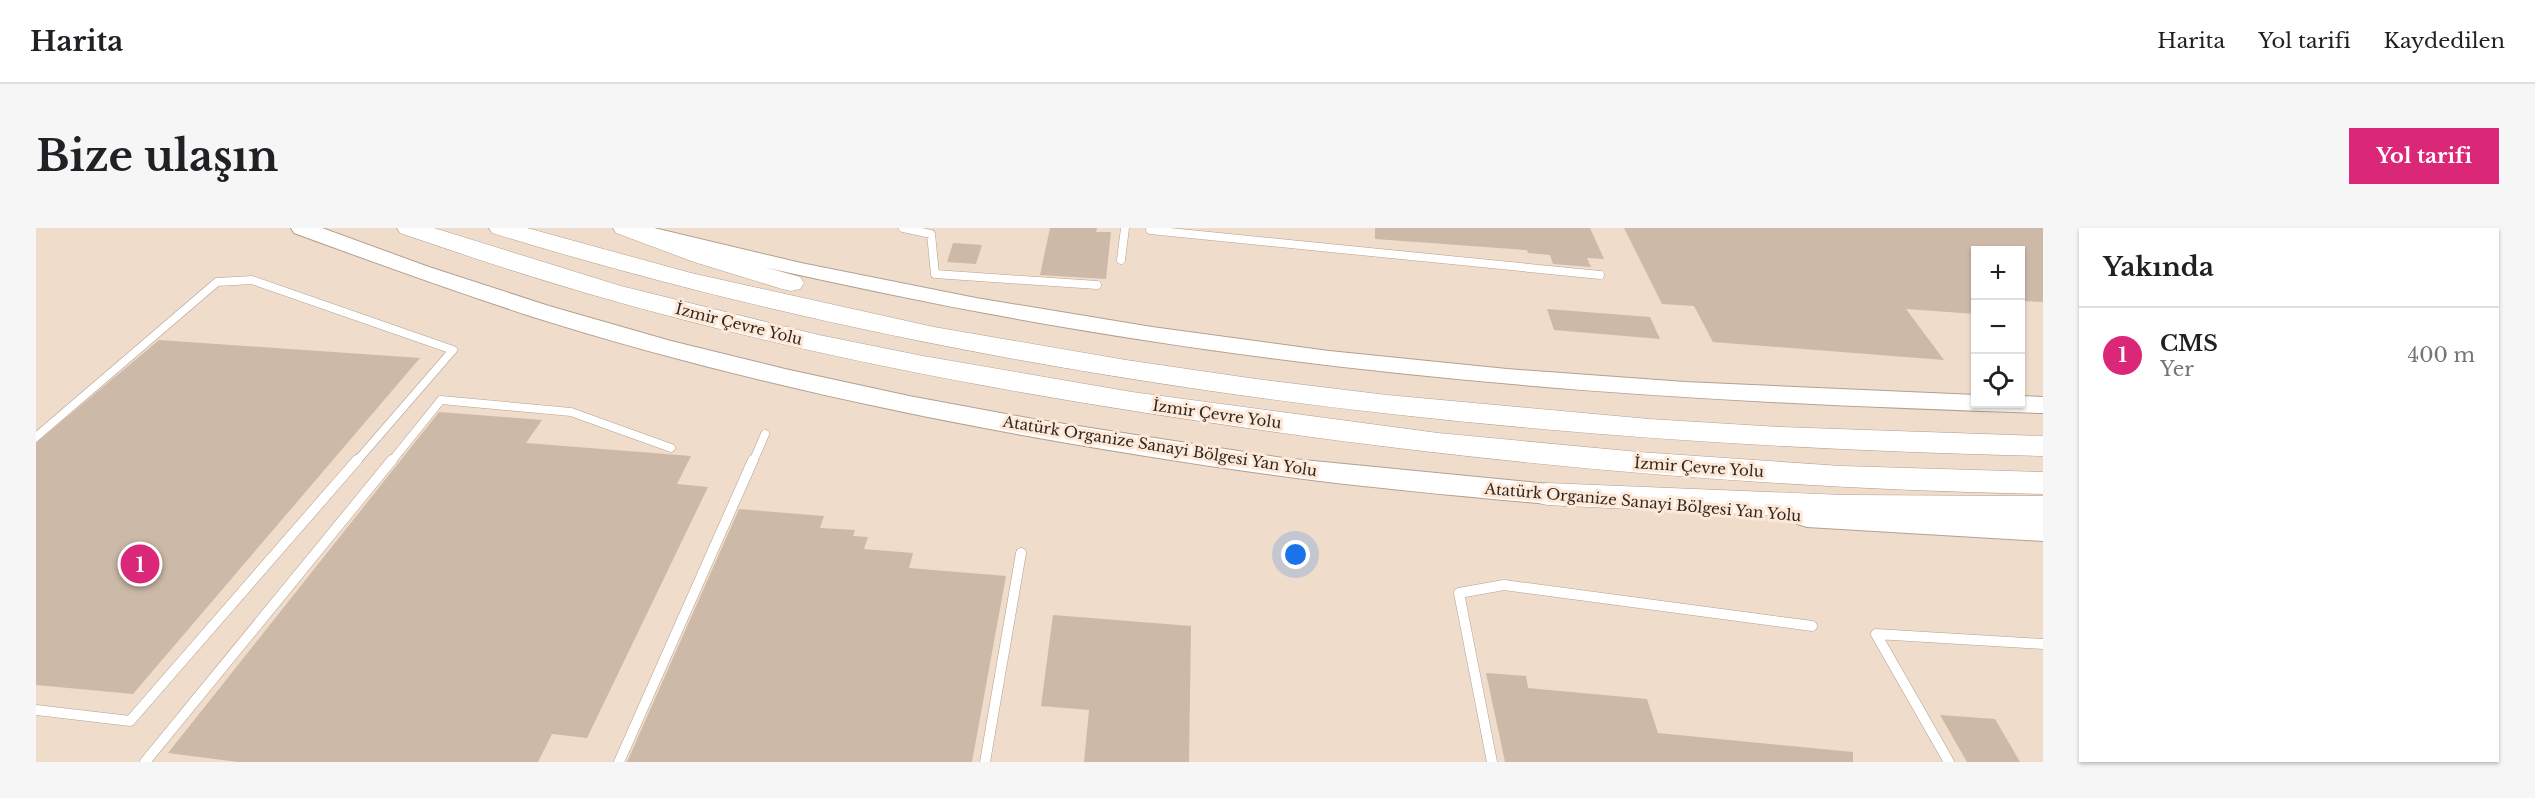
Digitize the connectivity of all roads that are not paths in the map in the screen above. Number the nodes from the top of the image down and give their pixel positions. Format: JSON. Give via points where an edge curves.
{"nodes":[{"id":1,"x":302,"y":228,"type":"edge"},
{"id":2,"x":409,"y":228,"type":"edge"},
{"id":3,"x":501,"y":228,"type":"edge"},
{"id":4,"x":626,"y":228,"type":"edge"},
{"id":5,"x":903,"y":228,"type":"edge"},
{"id":6,"x":1125,"y":228,"type":"edge"},
{"id":7,"x":1151,"y":228,"type":"edge"},
{"id":8,"x":1121,"y":260,"type":"dead end"},
{"id":9,"x":1600,"y":275,"type":"dead end"},
{"id":10,"x":1097,"y":285,"type":"dead end"},
{"id":11,"x":1162,"y":376,"type":"junction"},
{"id":12,"x":2043,"y":405,"type":"edge"},
{"id":13,"x":765,"y":434,"type":"dead end"},
{"id":14,"x":36,"y":437,"type":"edge"},
{"id":15,"x":2043,"y":446,"type":"edge"},
{"id":16,"x":671,"y":448,"type":"dead end"},
{"id":17,"x":2043,"y":483,"type":"edge"},
{"id":18,"x":1547,"y":494,"type":"junction"},
{"id":19,"x":2043,"y":508,"type":"edge"},
{"id":20,"x":2043,"y":530,"type":"edge"},
{"id":21,"x":1021,"y":553,"type":"dead end"},
{"id":22,"x":1812,"y":626,"type":"dead end"},
{"id":23,"x":2043,"y":644,"type":"edge"},
{"id":24,"x":36,"y":710,"type":"edge"},
{"id":25,"x":145,"y":762,"type":"edge"},
{"id":26,"x":619,"y":762,"type":"edge"},
{"id":27,"x":985,"y":762,"type":"edge"},
{"id":28,"x":1492,"y":762,"type":"edge"},
{"id":29,"x":1948,"y":762,"type":"edge"}],
"edges":[{"from":1,"to":18,"type":"main road","name":"Atatürk Organize Sanayi Bölgesi Yan Yolu","via":[[419,273],[591,327],[760,372],[888,400],[1285,467]]},
{"from":2,"to":17,"type":"highway","name":"İzmir Çevre Yolu","via":[[537,270],[671,307],[849,350],[1057,390],[1360,435],[1554,456],[1815,475]]},
{"from":3,"to":11,"type":"highway","name":"İzmir Çevre Yolu","via":[[678,278],[808,308]]},
{"from":4,"to":11,"type":"highway","via":[[714,261],[906,316]]},
{"from":4,"to":12,"type":"main road","via":[[874,287],[1137,333],[1331,359],[1773,397]]},
{"from":5,"to":10,"type":"lane","via":[[932,234],[935,274]]},
{"from":6,"to":8,"type":"lane"},
{"from":7,"to":9,"type":"lane"},
{"from":11,"to":15,"type":"highway","name":"İzmir Çevre Yolu","via":[[1542,420],[1795,438]]},
{"from":13,"to":26,"type":"lane"},
{"from":14,"to":24,"type":"lane","via":[[217,282],[252,280],[453,350],[130,720]]},
{"from":16,"to":25,"type":"lane","via":[[571,412],[441,400]]},
{"from":18,"to":19,"type":"highway","via":[[1843,507]]},
{"from":18,"to":20,"type":"main road","name":"Atatürk Organize Sanayi Bölgesi Yan Yolu","via":[[1759,514]]},
{"from":21,"to":27,"type":"lane"},
{"from":22,"to":28,"type":"lane","via":[[1504,585],[1459,592]]},
{"from":23,"to":29,"type":"lane","via":[[1876,634]]}]}
